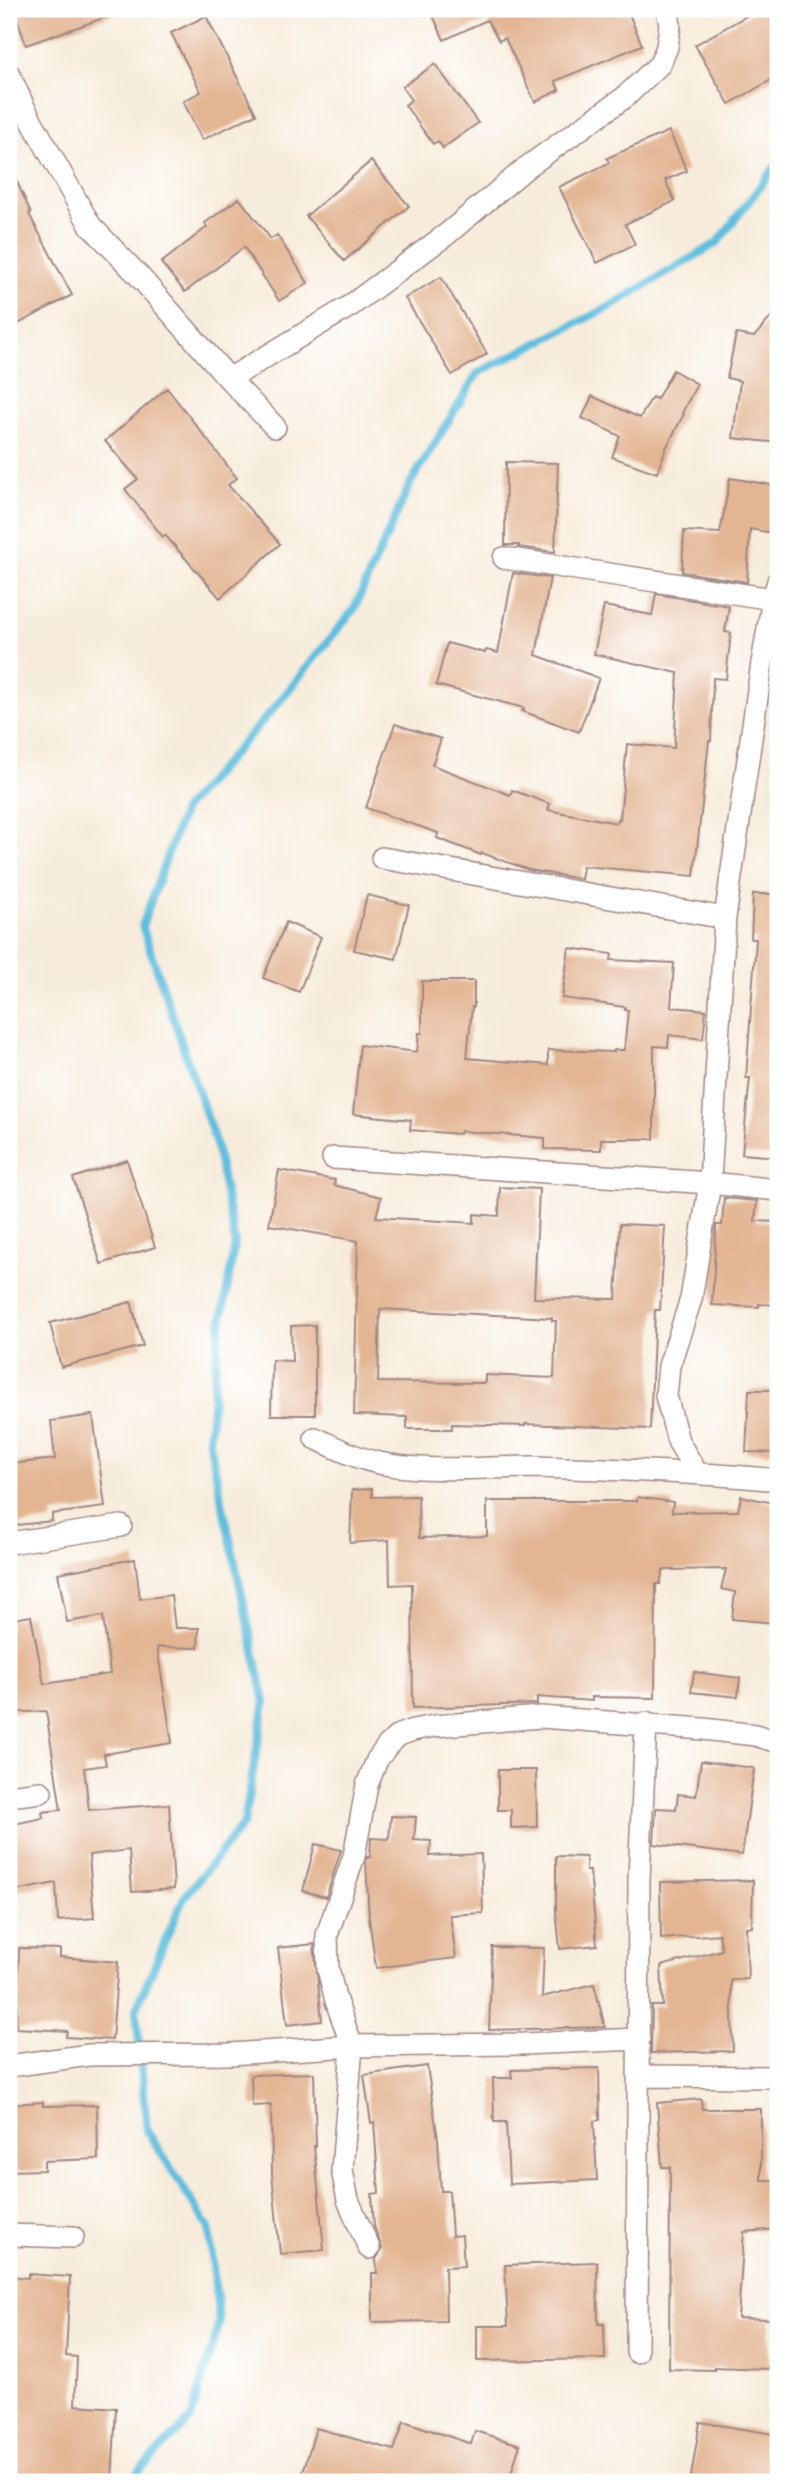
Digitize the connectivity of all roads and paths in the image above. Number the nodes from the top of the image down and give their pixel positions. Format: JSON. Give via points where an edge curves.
{"nodes":[{"id":1,"x":667,"y":9,"type":"edge"},
{"id":2,"x":9,"y":74,"type":"edge"},
{"id":3,"x":229,"y":379,"type":"junction"},
{"id":4,"x":275,"y":427,"type":"dead end"},
{"id":5,"x":504,"y":558,"type":"dead end"},
{"id":6,"x":775,"y":590,"type":"edge"},
{"id":7,"x":382,"y":858,"type":"dead end"},
{"id":8,"x":725,"y":918,"type":"junction"},
{"id":9,"x":333,"y":1158,"type":"dead end"},
{"id":10,"x":710,"y":1183,"type":"junction"},
{"id":11,"x":778,"y":1190,"type":"edge"},
{"id":12,"x":315,"y":1438,"type":"dead end"},
{"id":13,"x":696,"y":1472,"type":"junction"},
{"id":14,"x":778,"y":1480,"type":"edge"},
{"id":15,"x":121,"y":1526,"type":"dead end"},
{"id":16,"x":9,"y":1543,"type":"edge"},
{"id":17,"x":646,"y":1723,"type":"junction"},
{"id":18,"x":778,"y":1742,"type":"edge"},
{"id":19,"x":41,"y":1792,"type":"dead end"},
{"id":20,"x":9,"y":1796,"type":"edge"},
{"id":21,"x":639,"y":2039,"type":"junction"},
{"id":22,"x":352,"y":2046,"type":"junction"},
{"id":23,"x":9,"y":2066,"type":"edge"},
{"id":24,"x":640,"y":2076,"type":"junction"},
{"id":25,"x":778,"y":2077,"type":"edge"},
{"id":26,"x":9,"y":2235,"type":"edge"},
{"id":27,"x":73,"y":2236,"type":"dead end"},
{"id":28,"x":369,"y":2248,"type":"dead end"},
{"id":29,"x":637,"y":2352,"type":"dead end"}],
"edges":[{"from":1,"to":3,"type":"street","via":[[670,25],[660,64],[625,97],[527,167],[350,306]]},
{"from":2,"to":3,"type":"street","via":[[90,225]]},
{"from":3,"to":4,"type":"street"},
{"from":5,"to":6,"type":"street"},
{"from":6,"to":8,"type":"street"},
{"from":7,"to":8,"type":"street"},
{"from":8,"to":10,"type":"street"},
{"from":9,"to":10,"type":"street"},
{"from":10,"to":11,"type":"street"},
{"from":10,"to":13,"type":"street","via":[[691,1298],[669,1366],[666,1396],[678,1441]]},
{"from":12,"to":13,"type":"street","via":[[352,1455],[410,1468]]},
{"from":13,"to":14,"type":"street"},
{"from":15,"to":16,"type":"street"},
{"from":17,"to":18,"type":"street","via":[[755,1735]]},
{"from":17,"to":21,"type":"street","via":[[639,1879]]},
{"from":17,"to":22,"type":"street","via":[[507,1718],[412,1730],[388,1745],[368,1786],[354,1856],[327,1935],[328,1969]]},
{"from":19,"to":20,"type":"street"},
{"from":21,"to":22,"type":"street"},
{"from":21,"to":24,"type":"street"},
{"from":22,"to":23,"type":"street","via":[[230,2054],[89,2055]]},
{"from":22,"to":28,"type":"street","via":[[342,2171],[348,2200]]},
{"from":24,"to":25,"type":"street"},
{"from":24,"to":29,"type":"street"},
{"from":26,"to":27,"type":"street"}]}
